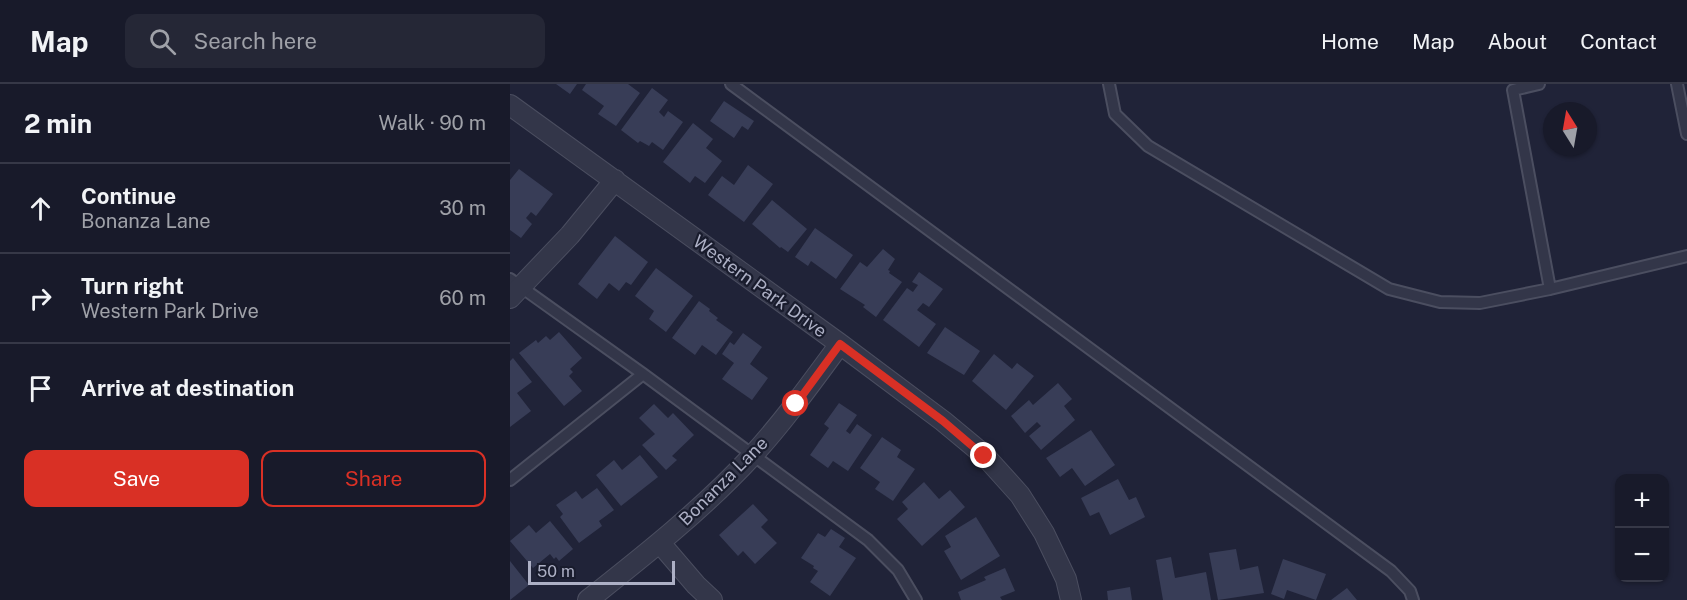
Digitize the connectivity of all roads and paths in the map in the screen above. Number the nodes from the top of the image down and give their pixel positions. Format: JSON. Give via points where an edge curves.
{"nodes":[{"id":1,"x":732,"y":84,"type":"edge"},
{"id":2,"x":1109,"y":84,"type":"edge"},
{"id":3,"x":1539,"y":84,"type":"edge"},
{"id":4,"x":1677,"y":84,"type":"edge"},
{"id":5,"x":510,"y":105,"type":"edge"},
{"id":6,"x":1687,"y":134,"type":"edge"},
{"id":7,"x":615,"y":180,"type":"junction"},
{"id":8,"x":1687,"y":256,"type":"edge"},
{"id":9,"x":514,"y":288,"type":"edge"},
{"id":10,"x":1550,"y":289,"type":"junction"},
{"id":11,"x":840,"y":344,"type":"junction"},
{"id":12,"x":643,"y":374,"type":"junction"},
{"id":13,"x":752,"y":456,"type":"junction"},
{"id":14,"x":510,"y":480,"type":"edge"},
{"id":15,"x":660,"y":543,"type":"junction"},
{"id":16,"x":588,"y":600,"type":"edge"},
{"id":17,"x":712,"y":600,"type":"edge"},
{"id":18,"x":916,"y":600,"type":"edge"},
{"id":19,"x":1071,"y":600,"type":"edge"},
{"id":20,"x":1413,"y":600,"type":"edge"}],
"edges":[{"from":1,"to":20,"type":"lane","via":[[1391,571],[1410,591]]},
{"from":2,"to":10,"type":"lane","via":[[1115,114],[1148,146],[1389,289],[1440,302],[1480,303]]},
{"from":3,"to":10,"type":"lane","via":[[1513,90]]},
{"from":4,"to":6,"type":"lane"},
{"from":5,"to":7,"type":"street","name":"Western Park Drive"},
{"from":7,"to":9,"type":"street","via":[[570,235]]},
{"from":7,"to":11,"type":"street","name":"Western Park Drive"},
{"from":8,"to":10,"type":"lane"},
{"from":9,"to":12,"type":"lane"},
{"from":11,"to":13,"type":"street","name":"Bonanza Lane"},
{"from":11,"to":19,"type":"street","name":"Western Park Drive","via":[[943,421],[984,456],[1020,495],[1044,533],[1066,579]]},
{"from":12,"to":13,"type":"lane"},
{"from":12,"to":14,"type":"lane"},
{"from":13,"to":15,"type":"street","name":"Bonanza Lane"},
{"from":13,"to":18,"type":"lane","via":[[868,540],[898,570]]},
{"from":15,"to":16,"type":"street","name":"Bonanza Lane"},
{"from":15,"to":17,"type":"street"}]}
